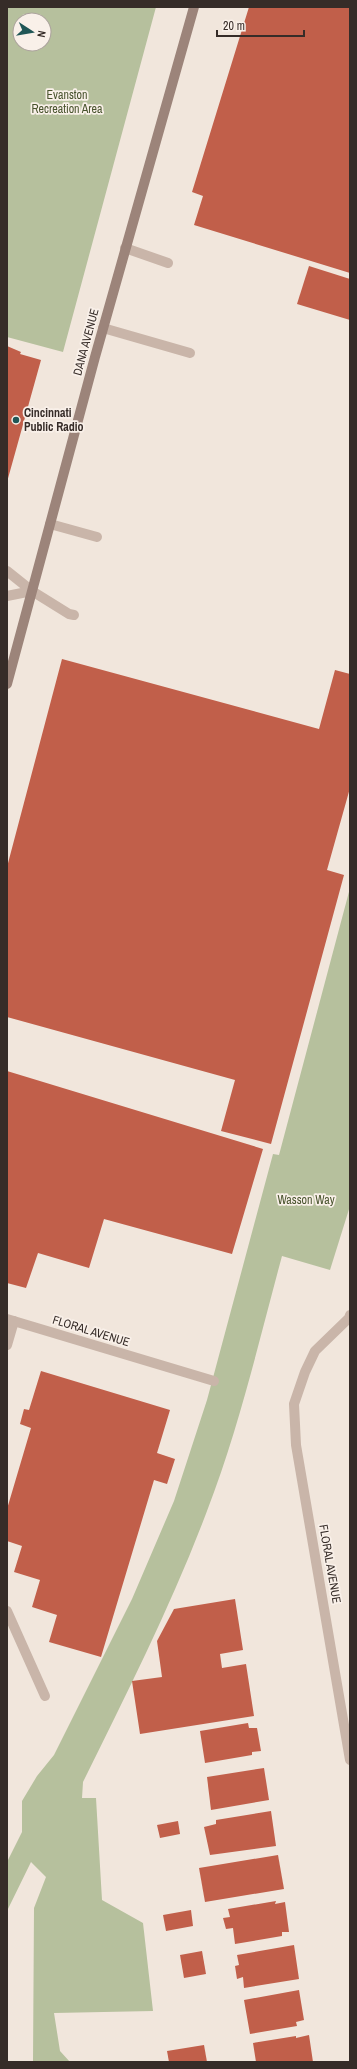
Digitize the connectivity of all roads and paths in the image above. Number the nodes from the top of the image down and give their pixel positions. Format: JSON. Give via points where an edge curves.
{"nodes":[{"id":1,"x":194,"y":7,"type":"edge"},
{"id":2,"x":125,"y":248,"type":"junction"},
{"id":3,"x":168,"y":263,"type":"dead end"},
{"id":4,"x":103,"y":328,"type":"junction"},
{"id":5,"x":190,"y":353,"type":"dead end"},
{"id":6,"x":50,"y":524,"type":"junction"},
{"id":7,"x":97,"y":537,"type":"dead end"},
{"id":8,"x":7,"y":572,"type":"edge"},
{"id":9,"x":32,"y":591,"type":"junction"},
{"id":10,"x":7,"y":596,"type":"edge"},
{"id":11,"x":74,"y":615,"type":"dead end"},
{"id":12,"x":7,"y":684,"type":"edge"},
{"id":13,"x":350,"y":1317,"type":"edge"},
{"id":14,"x":11,"y":1320,"type":"edge"},
{"id":15,"x":7,"y":1344,"type":"edge"},
{"id":16,"x":214,"y":1381,"type":"dead end"},
{"id":17,"x":7,"y":1611,"type":"edge"},
{"id":18,"x":45,"y":1696,"type":"dead end"},
{"id":19,"x":350,"y":1760,"type":"edge"}],
"edges":[{"from":1,"to":2,"type":"street","name":"DANA AVENUE"},
{"from":2,"to":3,"type":"street"},
{"from":2,"to":4,"type":"street","name":"DANA AVENUE"},
{"from":4,"to":5,"type":"street"},
{"from":4,"to":6,"type":"street","name":"DANA AVENUE"},
{"from":6,"to":7,"type":"street"},
{"from":6,"to":9,"type":"street","name":"DANA AVENUE"},
{"from":8,"to":9,"type":"street"},
{"from":9,"to":10,"type":"street"},
{"from":9,"to":11,"type":"street"},
{"from":9,"to":12,"type":"street","name":"DANA AVENUE"},
{"from":13,"to":19,"type":"street","name":"FLORAL AVENUE","via":[[315,1350],[294,1404],[296,1445]]},
{"from":14,"to":15,"type":"street"},
{"from":14,"to":16,"type":"street","name":"FLORAL AVENUE"},
{"from":17,"to":18,"type":"street"}]}
